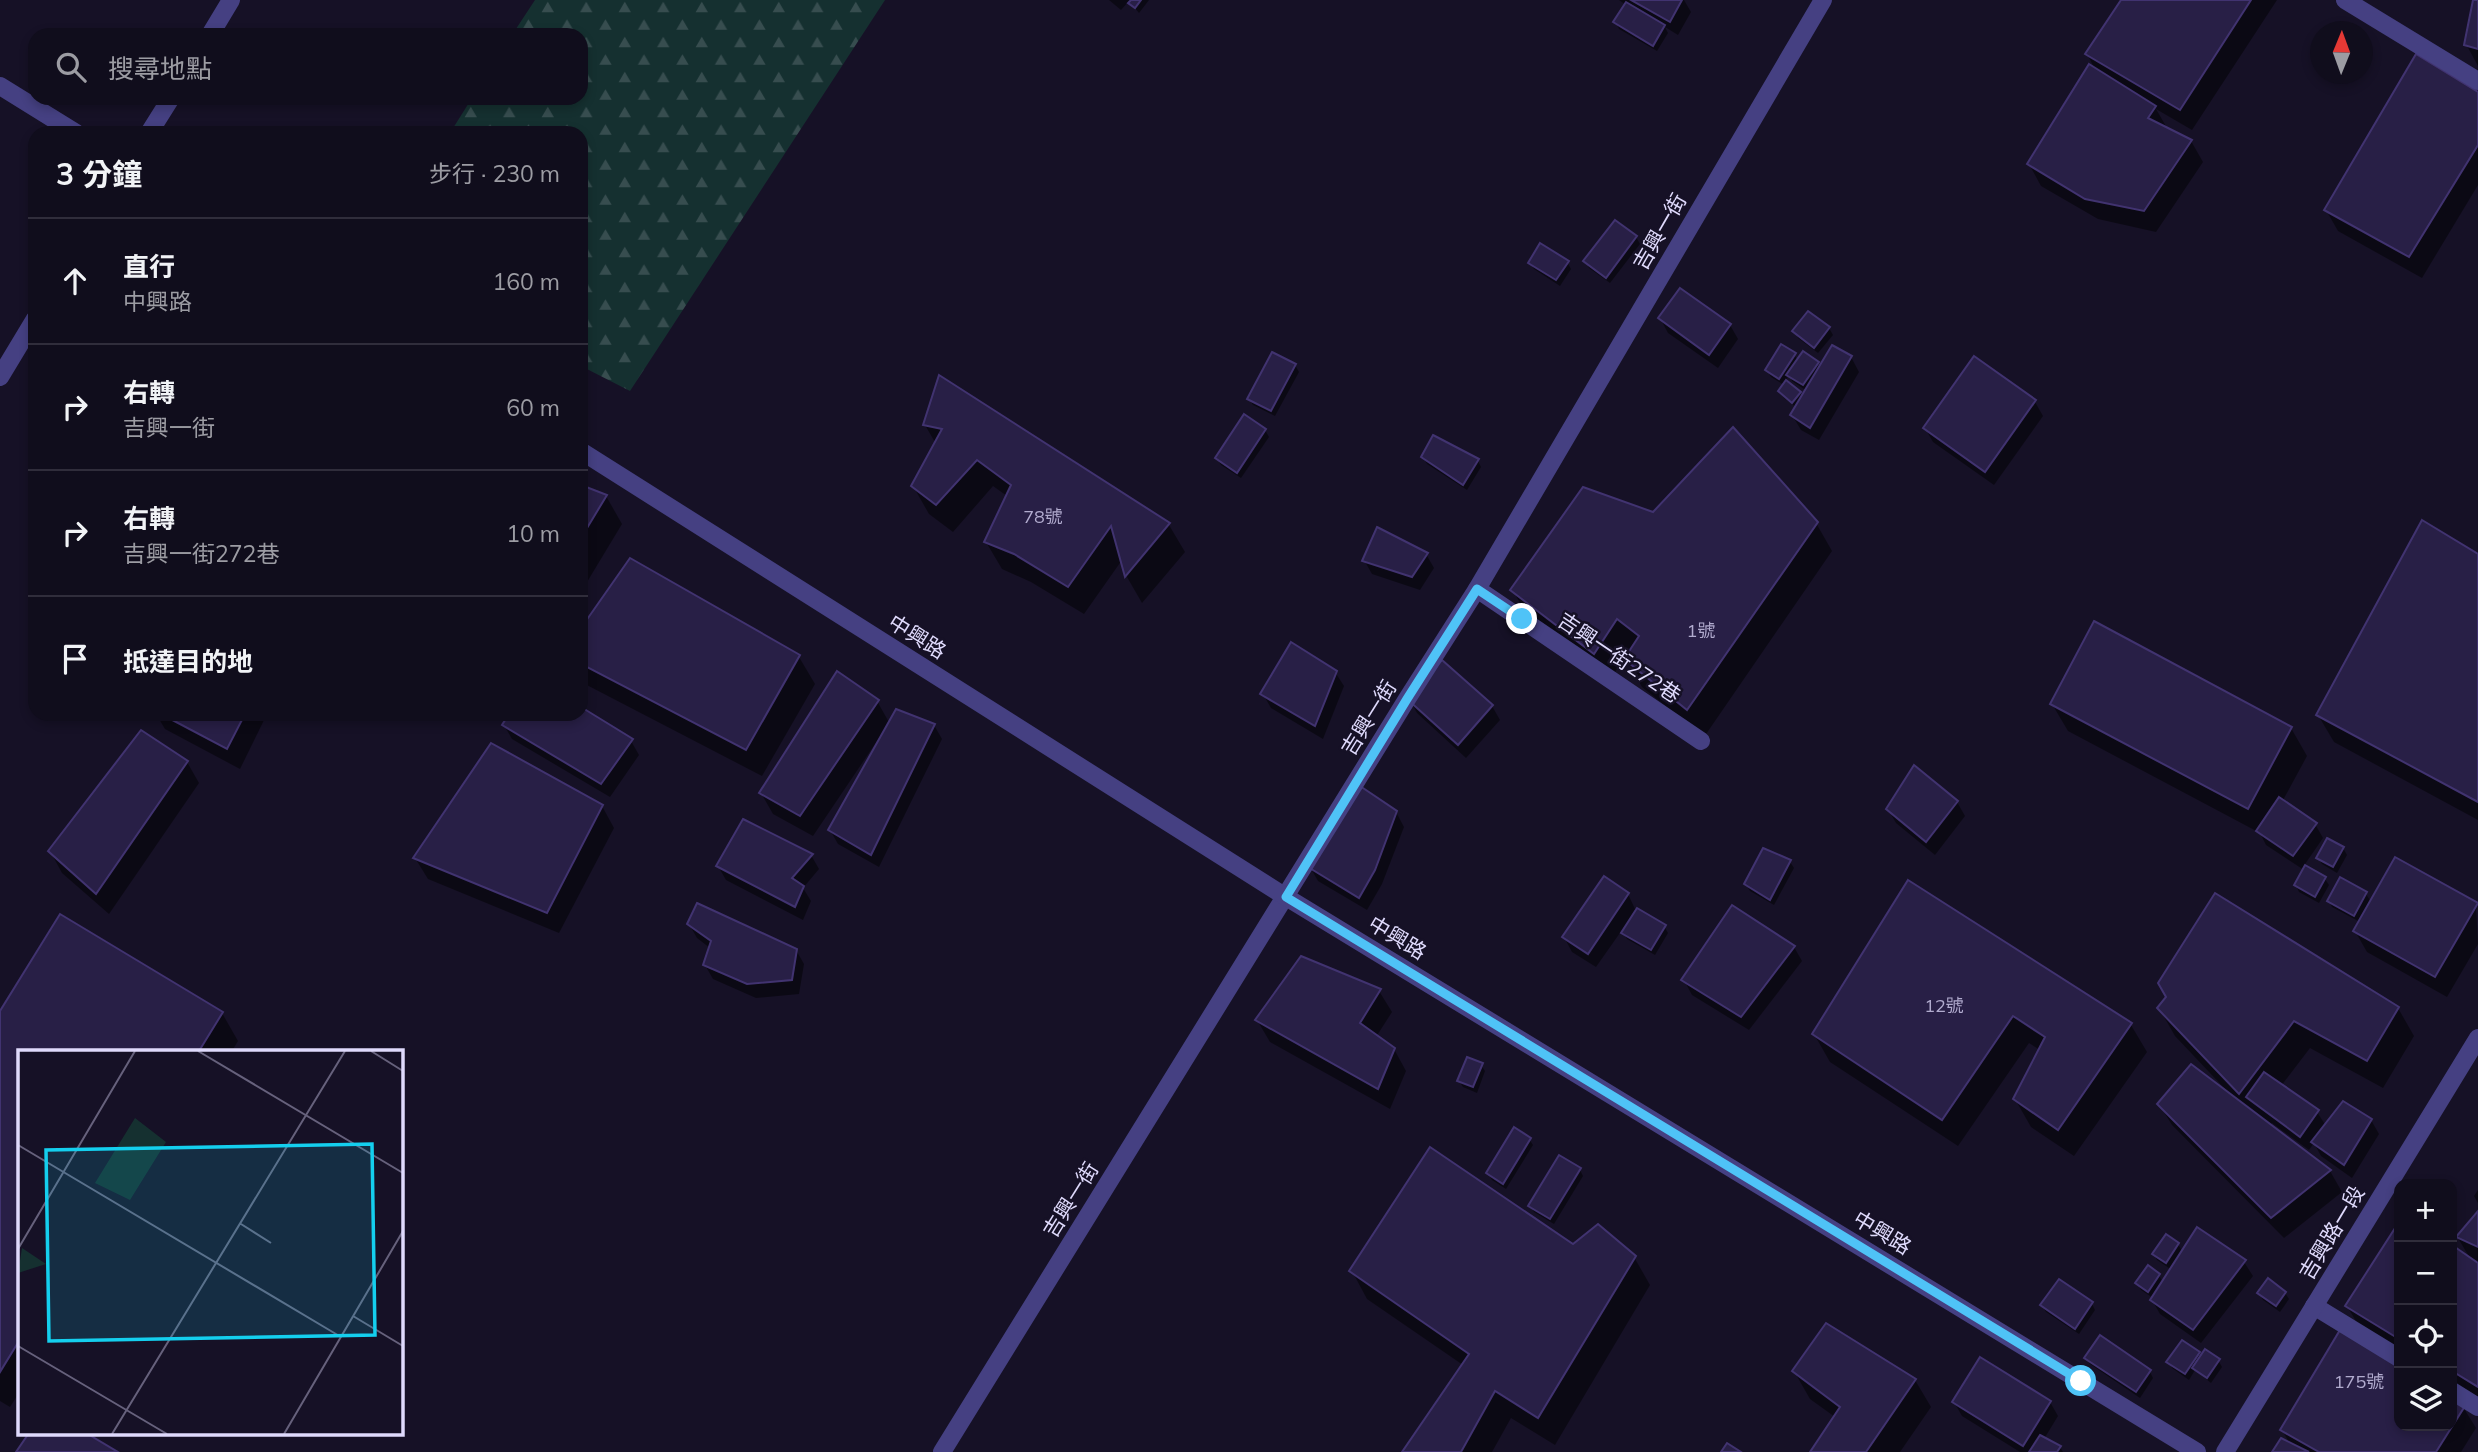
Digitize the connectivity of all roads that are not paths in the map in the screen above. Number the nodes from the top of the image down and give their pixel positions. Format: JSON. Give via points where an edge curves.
{"nodes":[{"id":1,"x":231,"y":0,"type":"edge"},
{"id":2,"x":1823,"y":0,"type":"edge"},
{"id":3,"x":2345,"y":0,"type":"edge"},
{"id":4,"x":214,"y":28,"type":"edge"},
{"id":5,"x":2478,"y":82,"type":"edge"},
{"id":6,"x":0,"y":86,"type":"edge"},
{"id":7,"x":28,"y":103,"type":"edge"},
{"id":8,"x":31,"y":105,"type":"edge"},
{"id":9,"x":167,"y":105,"type":"edge"},
{"id":10,"x":65,"y":126,"type":"edge"},
{"id":11,"x":153,"y":126,"type":"edge"},
{"id":12,"x":28,"y":331,"type":"edge"},
{"id":13,"x":0,"y":377,"type":"edge"},
{"id":14,"x":588,"y":455,"type":"edge"},
{"id":15,"x":1477,"y":589,"type":"junction"},
{"id":16,"x":1701,"y":741,"type":"dead end"},
{"id":17,"x":1286,"y":897,"type":"junction"},
{"id":18,"x":2478,"y":1038,"type":"edge"},
{"id":19,"x":2314,"y":1306,"type":"junction"},
{"id":20,"x":2394,"y":1356,"type":"edge"},
{"id":21,"x":2457,"y":1394,"type":"edge"},
{"id":22,"x":2478,"y":1407,"type":"edge"},
{"id":23,"x":942,"y":1452,"type":"edge"},
{"id":24,"x":2197,"y":1452,"type":"edge"},
{"id":25,"x":2225,"y":1452,"type":"edge"}],
"edges":[{"from":1,"to":4,"type":"street"},
{"from":2,"to":15,"type":"street","name":"吉興一街"},
{"from":3,"to":5,"type":"street"},
{"from":6,"to":7,"type":"street"},
{"from":8,"to":10,"type":"street"},
{"from":9,"to":11,"type":"street"},
{"from":12,"to":13,"type":"street"},
{"from":14,"to":17,"type":"street","name":"中興路"},
{"from":15,"to":16,"type":"street","name":"吉興一街272巷"},
{"from":15,"to":17,"type":"street","name":"吉興一街"},
{"from":17,"to":23,"type":"street","name":"吉興一街"},
{"from":17,"to":24,"type":"street","name":"中興路"},
{"from":18,"to":19,"type":"street","name":"吉興路一段"},
{"from":19,"to":20,"type":"street"},
{"from":19,"to":25,"type":"street","name":"吉興路一段"},
{"from":21,"to":22,"type":"street"}]}
